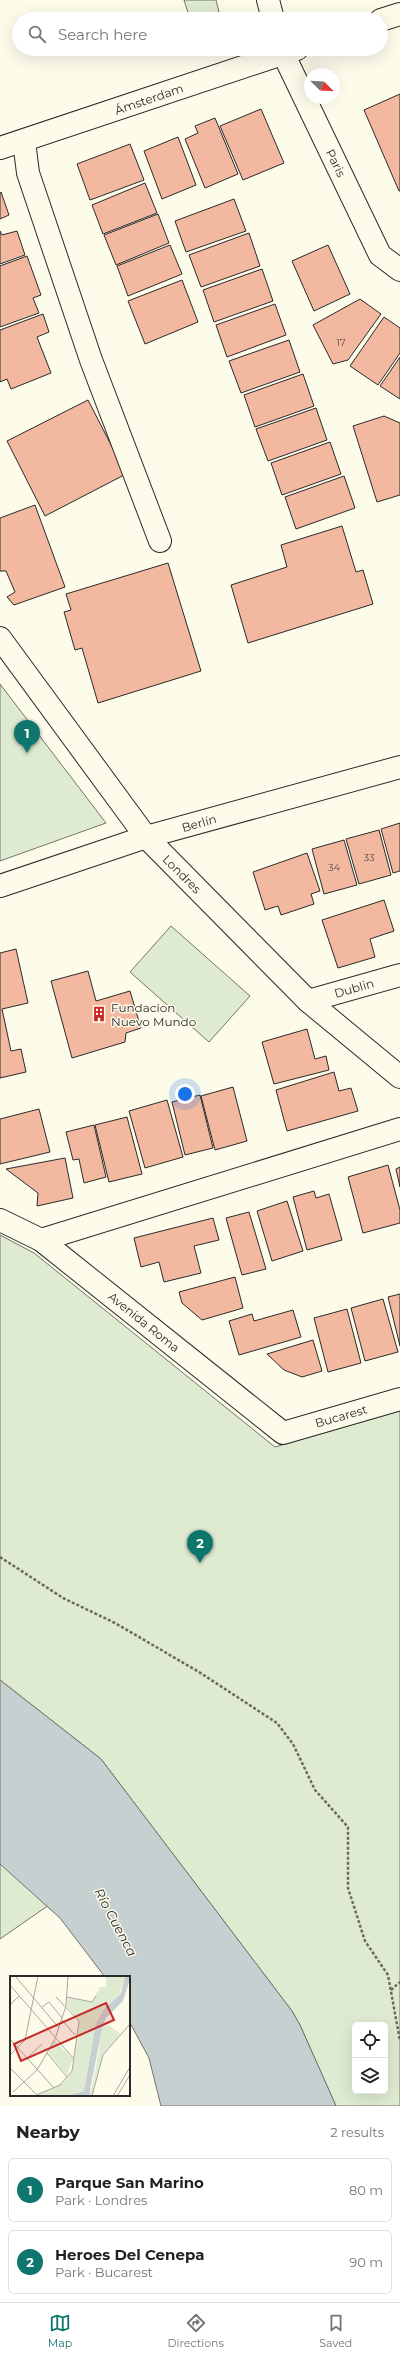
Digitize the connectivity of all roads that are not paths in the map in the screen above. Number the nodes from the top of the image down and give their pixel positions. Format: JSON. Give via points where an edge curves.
{"nodes":[{"id":1,"x":268,"y":0,"type":"edge"},
{"id":2,"x":271,"y":12,"type":"edge"},
{"id":3,"x":400,"y":14,"type":"edge"},
{"id":4,"x":388,"y":18,"type":"edge"},
{"id":5,"x":272,"y":56,"type":"edge"},
{"id":6,"x":289,"y":56,"type":"edge"},
{"id":7,"x":24,"y":141,"type":"junction"},
{"id":8,"x":0,"y":148,"type":"edge"},
{"id":9,"x":400,"y":270,"type":"edge"},
{"id":10,"x":160,"y":541,"type":"dead end"},
{"id":11,"x":0,"y":638,"type":"edge"},
{"id":12,"x":400,"y":767,"type":"edge"},
{"id":13,"x":146,"y":837,"type":"junction"},
{"id":14,"x":0,"y":886,"type":"edge"},
{"id":15,"x":400,"y":975,"type":"edge"},
{"id":16,"x":308,"y":1001,"type":"junction"},
{"id":17,"x":400,"y":1077,"type":"edge"},
{"id":18,"x":400,"y":1129,"type":"edge"},
{"id":19,"x":0,"y":1220,"type":"edge"},
{"id":20,"x":41,"y":1240,"type":"junction"},
{"id":21,"x":400,"y":1400,"type":"edge"},
{"id":22,"x":283,"y":1433,"type":"joint"}],
"edges":[{"from":1,"to":2,"type":"street"},
{"from":3,"to":4,"type":"street"},
{"from":5,"to":7,"type":"street","name":"Ámsterdam"},
{"from":6,"to":9,"type":"street","name":"Paris","via":[[380,255]]},
{"from":7,"to":8,"type":"street","name":"Ámsterdam"},
{"from":7,"to":10,"type":"street","via":[[28,174],[91,360]]},
{"from":11,"to":13,"type":"street","name":"Londres"},
{"from":12,"to":13,"type":"street","name":"Berlín"},
{"from":13,"to":14,"type":"street","name":"Berlín"},
{"from":13,"to":16,"type":"street","name":"Londres"},
{"from":15,"to":16,"type":"street","name":"Dublin"},
{"from":16,"to":17,"type":"street","name":"Londres"},
{"from":18,"to":20,"type":"street"},
{"from":19,"to":20,"type":"street","name":"Avenida Roma"},
{"from":20,"to":22,"type":"street","name":"Avenida Roma"},
{"from":21,"to":22,"type":"street","name":"Bucarest"}]}
